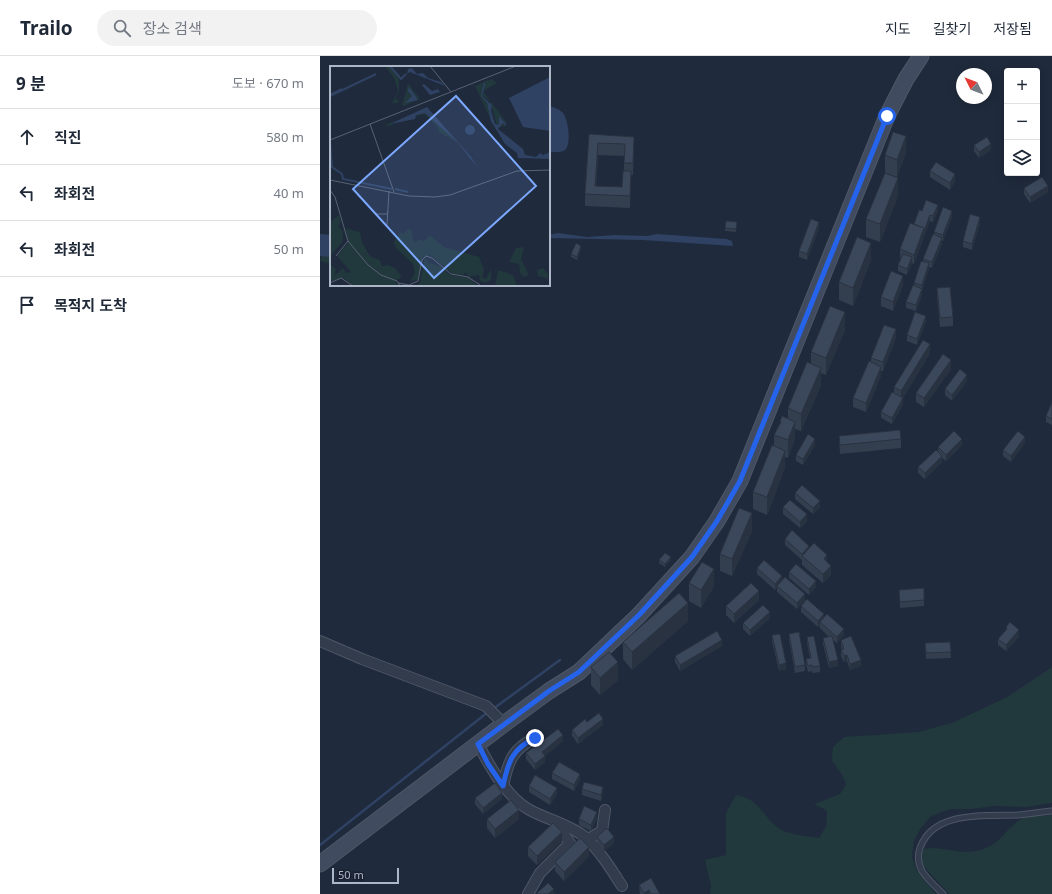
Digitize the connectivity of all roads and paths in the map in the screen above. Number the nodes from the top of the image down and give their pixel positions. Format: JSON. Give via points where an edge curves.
{"nodes":[{"id":1,"x":921,"y":56,"type":"edge"},
{"id":2,"x":320,"y":641,"type":"edge"},
{"id":3,"x":504,"y":724,"type":"junction"},
{"id":4,"x":535,"y":738,"type":"dead end"},
{"id":5,"x":478,"y":744,"type":"junction"},
{"id":6,"x":503,"y":786,"type":"junction"},
{"id":7,"x":605,"y":810,"type":"dead end"},
{"id":8,"x":1052,"y":811,"type":"edge"},
{"id":9,"x":562,"y":825,"type":"junction"},
{"id":10,"x":587,"y":840,"type":"junction"},
{"id":11,"x":320,"y":864,"type":"edge"},
{"id":12,"x":622,"y":886,"type":"dead end"},
{"id":13,"x":528,"y":894,"type":"edge"},
{"id":14,"x":943,"y":894,"type":"edge"}],
"edges":[{"from":1,"to":3,"type":"main road","via":[[887,116],[740,481],[717,521],[692,557],[634,621],[579,672]]},
{"from":2,"to":3,"type":"street","via":[[486,706]]},
{"from":3,"to":5,"type":"main road"},
{"from":4,"to":6,"type":"street","via":[[515,751],[507,768]]},
{"from":5,"to":6,"type":"street"},
{"from":5,"to":11,"type":"main road"},
{"from":6,"to":9,"type":"street","via":[[526,808]]},
{"from":7,"to":10,"type":"street","via":[[602,830]]},
{"from":8,"to":14,"type":"lane","via":[[976,816],[956,819],[937,826],[922,841],[917,856],[922,872]]},
{"from":9,"to":10,"type":"street"},
{"from":9,"to":13,"type":"street","via":[[562,832],[570,843],[540,873]]},
{"from":10,"to":12,"type":"street"}]}
